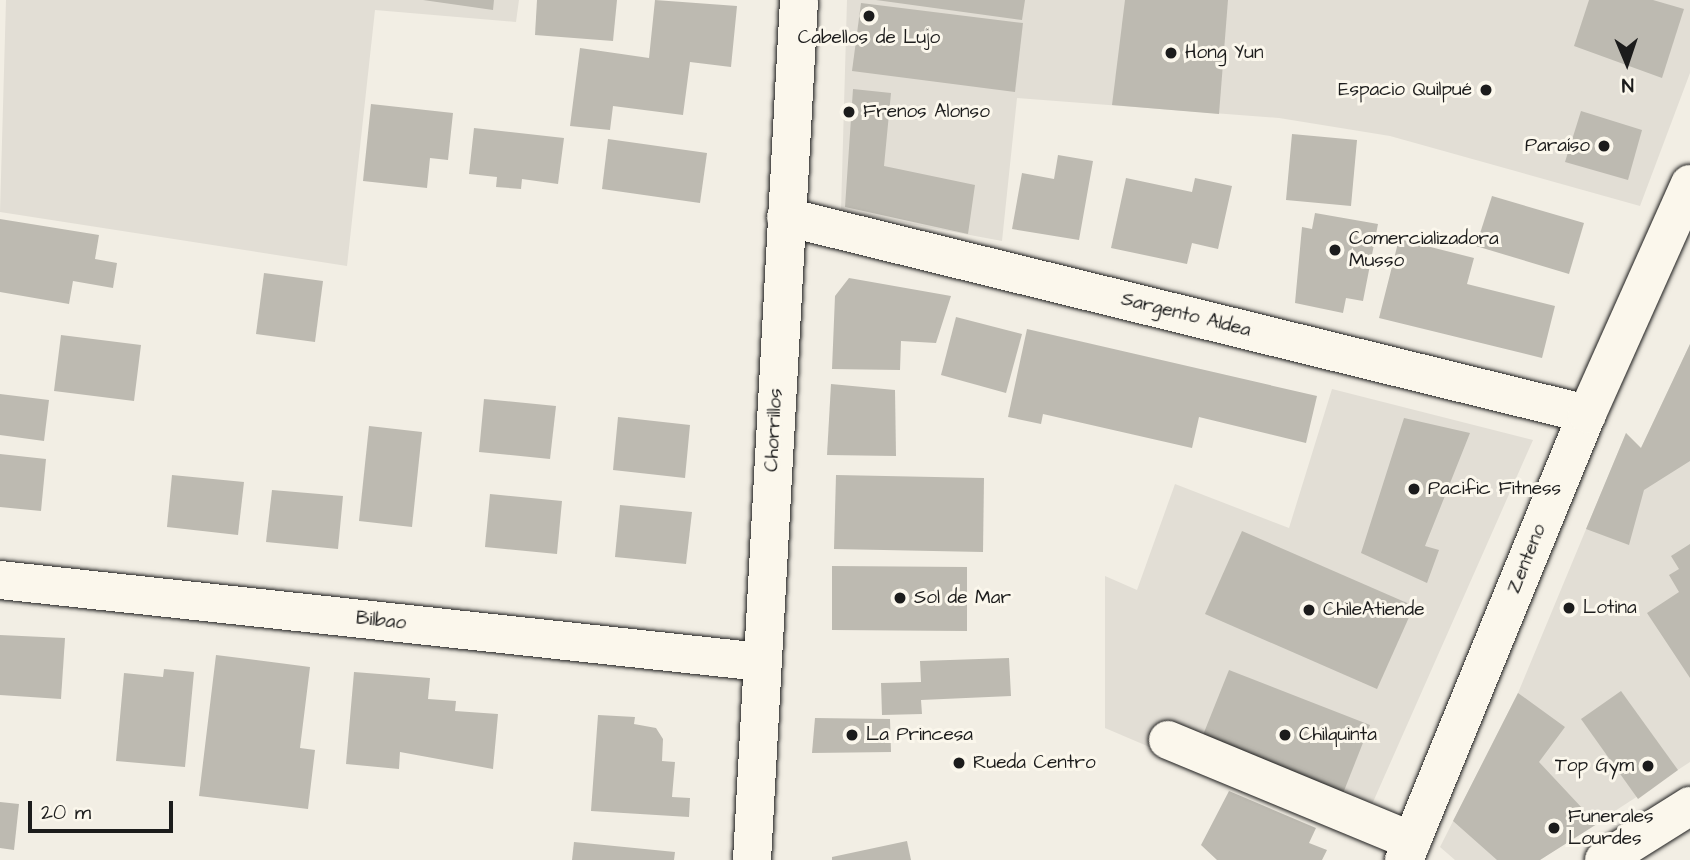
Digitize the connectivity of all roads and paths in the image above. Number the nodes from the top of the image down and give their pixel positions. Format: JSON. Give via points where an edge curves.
{"nodes":[{"id":1,"x":799,"y":0,"type":"edge"},
{"id":2,"x":1690,"y":184,"type":"edge"},
{"id":3,"x":786,"y":217,"type":"junction"},
{"id":4,"x":1587,"y":415,"type":"junction"},
{"id":5,"x":0,"y":580,"type":"edge"},
{"id":6,"x":761,"y":662,"type":"junction"},
{"id":7,"x":1168,"y":740,"type":"dead end"},
{"id":8,"x":1690,"y":806,"type":"edge"},
{"id":9,"x":1408,"y":851,"type":"edge"},
{"id":10,"x":752,"y":860,"type":"edge"},
{"id":11,"x":1604,"y":860,"type":"edge"}],
"edges":[{"from":1,"to":3,"type":"street","name":"Chorrillos"},
{"from":2,"to":4,"type":"street","name":"Zenteno"},
{"from":3,"to":4,"type":"street","name":"Sargento Aldea"},
{"from":3,"to":6,"type":"street","name":"Chorrillos"},
{"from":4,"to":9,"type":"street","name":"Zenteno"},
{"from":5,"to":6,"type":"street","name":"Bilbao"},
{"from":6,"to":10,"type":"street","name":"Chorrillos"},
{"from":7,"to":9,"type":"street"},
{"from":8,"to":11,"type":"street"}]}
